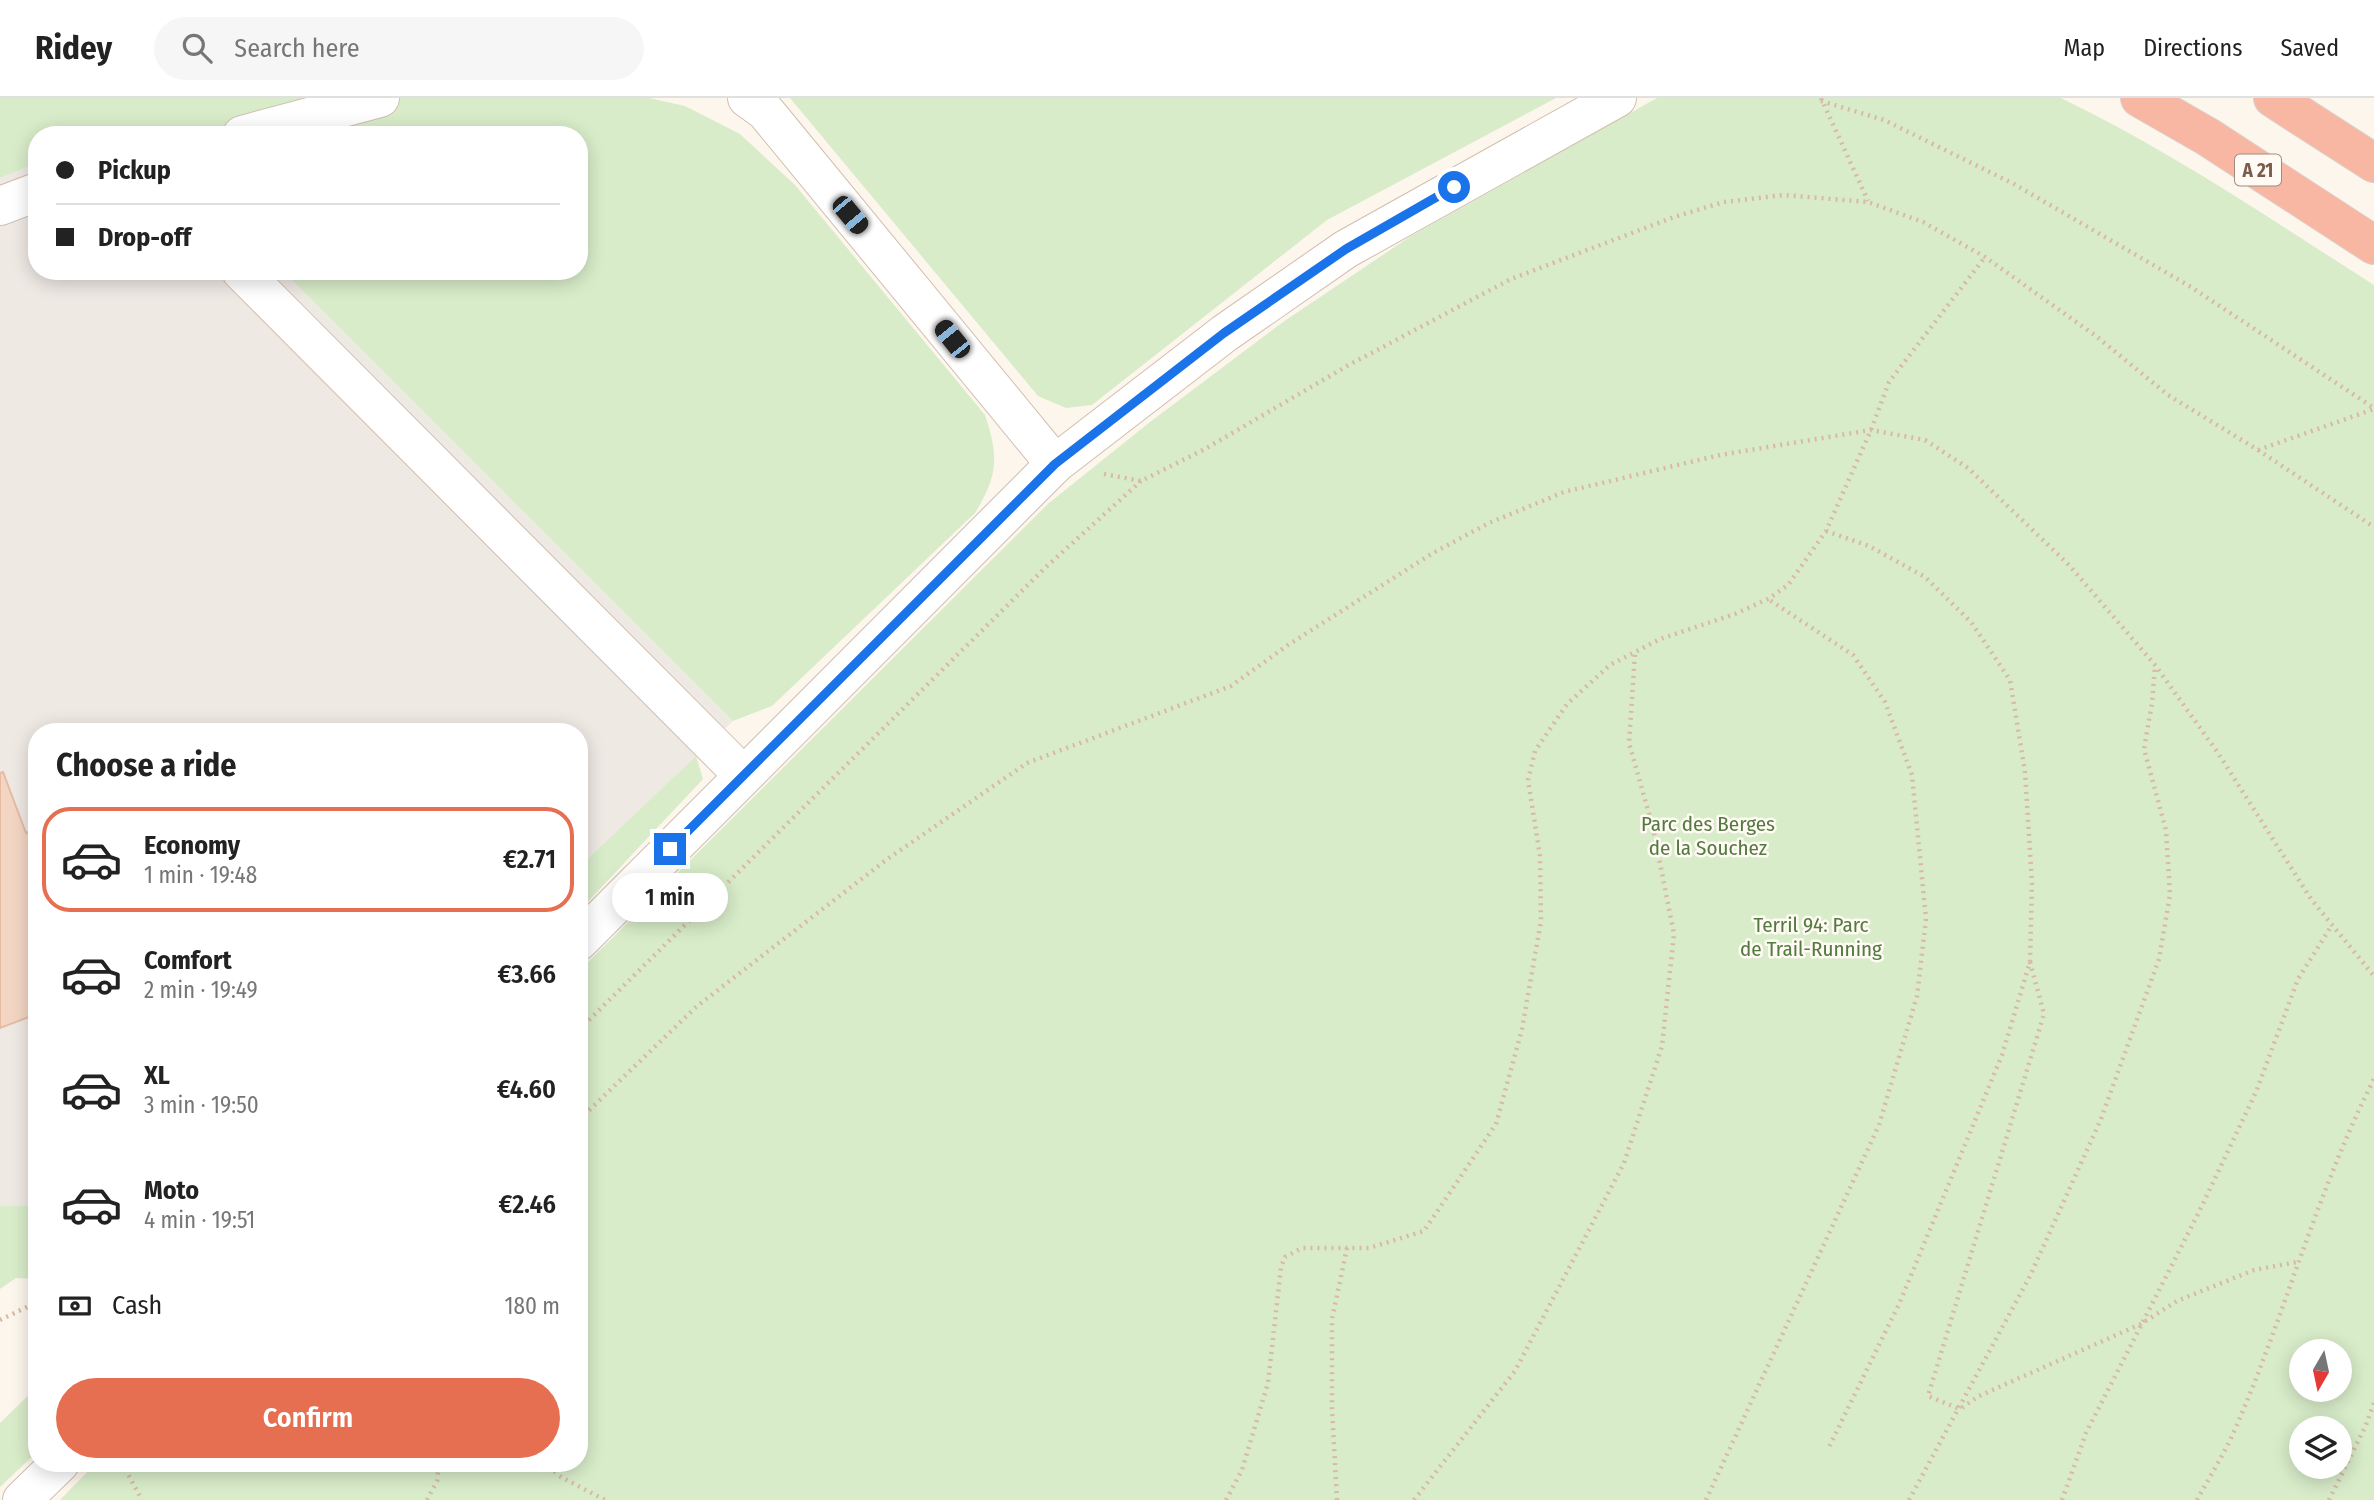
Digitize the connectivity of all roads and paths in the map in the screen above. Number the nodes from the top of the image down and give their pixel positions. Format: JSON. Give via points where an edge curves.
{"nodes":[{"id":1,"x":380,"y":98,"type":"edge"},
{"id":2,"x":747,"y":98,"type":"edge"},
{"id":3,"x":1617,"y":98,"type":"edge"},
{"id":4,"x":2140,"y":98,"type":"edge"},
{"id":5,"x":2273,"y":98,"type":"edge"},
{"id":6,"x":1821,"y":99,"type":"edge"},
{"id":7,"x":276,"y":126,"type":"edge"},
{"id":8,"x":2374,"y":163,"type":"edge"},
{"id":9,"x":28,"y":195,"type":"edge"},
{"id":10,"x":1868,"y":201,"type":"junction"},
{"id":11,"x":0,"y":206,"type":"edge"},
{"id":12,"x":2374,"y":245,"type":"edge"},
{"id":13,"x":1985,"y":257,"type":"junction"},
{"id":14,"x":250,"y":280,"type":"edge"},
{"id":15,"x":2374,"y":408,"type":"edge"},
{"id":16,"x":1871,"y":430,"type":"junction"},
{"id":17,"x":2258,"y":450,"type":"junction"},
{"id":18,"x":1055,"y":464,"type":"junction"},
{"id":19,"x":1141,"y":481,"type":"junction"},
{"id":20,"x":2374,"y":527,"type":"edge"},
{"id":21,"x":1826,"y":531,"type":"junction"},
{"id":22,"x":1768,"y":600,"type":"junction"},
{"id":23,"x":1635,"y":652,"type":"junction"},
{"id":24,"x":2155,"y":665,"type":"junction"},
{"id":25,"x":743,"y":775,"type":"junction"},
{"id":26,"x":2332,"y":925,"type":"junction"},
{"id":27,"x":588,"y":932,"type":"edge"},
{"id":28,"x":2030,"y":962,"type":"junction"},
{"id":29,"x":2374,"y":976,"type":"edge"},
{"id":30,"x":588,"y":1021,"type":"edge"},
{"id":31,"x":2374,"y":1079,"type":"edge"},
{"id":32,"x":588,"y":1111,"type":"edge"},
{"id":33,"x":1347,"y":1248,"type":"junction"},
{"id":34,"x":2297,"y":1262,"type":"junction"},
{"id":35,"x":28,"y":1306,"type":"edge"},
{"id":36,"x":0,"y":1320,"type":"edge"},
{"id":37,"x":2141,"y":1324,"type":"junction"},
{"id":38,"x":2374,"y":1403,"type":"edge"},
{"id":39,"x":1960,"y":1409,"type":"junction"},
{"id":40,"x":1828,"y":1449,"type":"dead end"},
{"id":41,"x":51,"y":1472,"type":"edge"},
{"id":42,"x":127,"y":1472,"type":"edge"},
{"id":43,"x":438,"y":1472,"type":"edge"},
{"id":44,"x":555,"y":1472,"type":"edge"},
{"id":45,"x":22,"y":1500,"type":"edge"},
{"id":46,"x":142,"y":1500,"type":"edge"},
{"id":47,"x":426,"y":1500,"type":"edge"},
{"id":48,"x":605,"y":1500,"type":"edge"},
{"id":49,"x":1226,"y":1500,"type":"edge"},
{"id":50,"x":1337,"y":1500,"type":"edge"},
{"id":51,"x":1414,"y":1500,"type":"edge"},
{"id":52,"x":1706,"y":1500,"type":"edge"},
{"id":53,"x":1909,"y":1500,"type":"edge"},
{"id":54,"x":2062,"y":1500,"type":"edge"},
{"id":55,"x":2197,"y":1500,"type":"edge"},
{"id":56,"x":2329,"y":1500,"type":"edge"}],
"edges":[{"from":1,"to":7,"type":"street"},
{"from":2,"to":18,"type":"street","via":[[765,111]]},
{"from":3,"to":18,"type":"street","via":[[1346,249],[1224,333]]},
{"from":4,"to":12,"type":"highway","number":"A 21"},
{"from":5,"to":8,"type":"highway"},
{"from":6,"to":10,"type":"path"},
{"from":6,"to":15,"type":"path","via":[[1884,120],[2014,184],[2191,288]]},
{"from":9,"to":11,"type":"street"},
{"from":10,"to":13,"type":"path","via":[[1923,222]]},
{"from":10,"to":19,"type":"path","via":[[1784,195],[1724,202],[1511,279]]},
{"from":13,"to":16,"type":"path","via":[[1889,382]]},
{"from":13,"to":17,"type":"path","via":[[2096,336],[2168,395]]},
{"from":14,"to":25,"type":"street"},
{"from":15,"to":17,"type":"path"},
{"from":16,"to":21,"type":"path"},
{"from":16,"to":24,"type":"path","via":[[1925,440],[1968,468],[2069,565]]},
{"from":16,"to":32,"type":"path","via":[[1720,455],[1564,492],[1489,523],[1433,553],[1231,686],[1027,763],[886,860],[696,1007]]},
{"from":17,"to":20,"type":"path"},
{"from":18,"to":19,"type":"path"},
{"from":18,"to":25,"type":"street"},
{"from":19,"to":30,"type":"path","via":[[1046,567]]},
{"from":21,"to":22,"type":"path","via":[[1788,585]]},
{"from":21,"to":28,"type":"path","via":[[1869,546],[1925,577],[1971,622],[2010,680],[2025,772],[2032,883]]},
{"from":22,"to":23,"type":"path"},
{"from":22,"to":52,"type":"path","via":[[1853,655],[1885,702],[1912,775],[1926,919],[1917,996],[1879,1125]]},
{"from":23,"to":33,"type":"path","via":[[1610,665],[1567,704],[1535,751],[1528,780],[1541,856],[1541,921],[1522,1029],[1496,1124],[1424,1231],[1368,1248]]},
{"from":23,"to":51,"type":"path","via":[[1629,743],[1653,828],[1674,934],[1662,1046],[1624,1163],[1515,1371]]},
{"from":24,"to":26,"type":"path"},
{"from":24,"to":39,"type":"path","via":[[2144,749],[2166,830],[2170,895],[2159,959],[2101,1119],[2029,1276]]},
{"from":25,"to":27,"type":"street"},
{"from":26,"to":29,"type":"path"},
{"from":26,"to":37,"type":"path","via":[[2298,979],[2256,1092]]},
{"from":28,"to":39,"type":"path","via":[[2044,1014],[1928,1396]]},
{"from":28,"to":40,"type":"path","via":[[2002,1055],[1900,1302]]},
{"from":31,"to":34,"type":"path"},
{"from":33,"to":49,"type":"path","via":[[1302,1248],[1285,1257],[1268,1383],[1242,1470]]},
{"from":33,"to":50,"type":"path","via":[[1332,1319]]},
{"from":34,"to":37,"type":"path","via":[[2254,1270],[2177,1301]]},
{"from":34,"to":55,"type":"path","via":[[2239,1422]]},
{"from":35,"to":36,"type":"path"},
{"from":37,"to":39,"type":"path","via":[[1979,1396]]},
{"from":37,"to":54,"type":"path","via":[[2086,1433]]},
{"from":38,"to":56,"type":"path"},
{"from":39,"to":53,"type":"path"},
{"from":41,"to":45,"type":"street"},
{"from":42,"to":46,"type":"path"},
{"from":43,"to":47,"type":"path"},
{"from":44,"to":48,"type":"path"}]}
